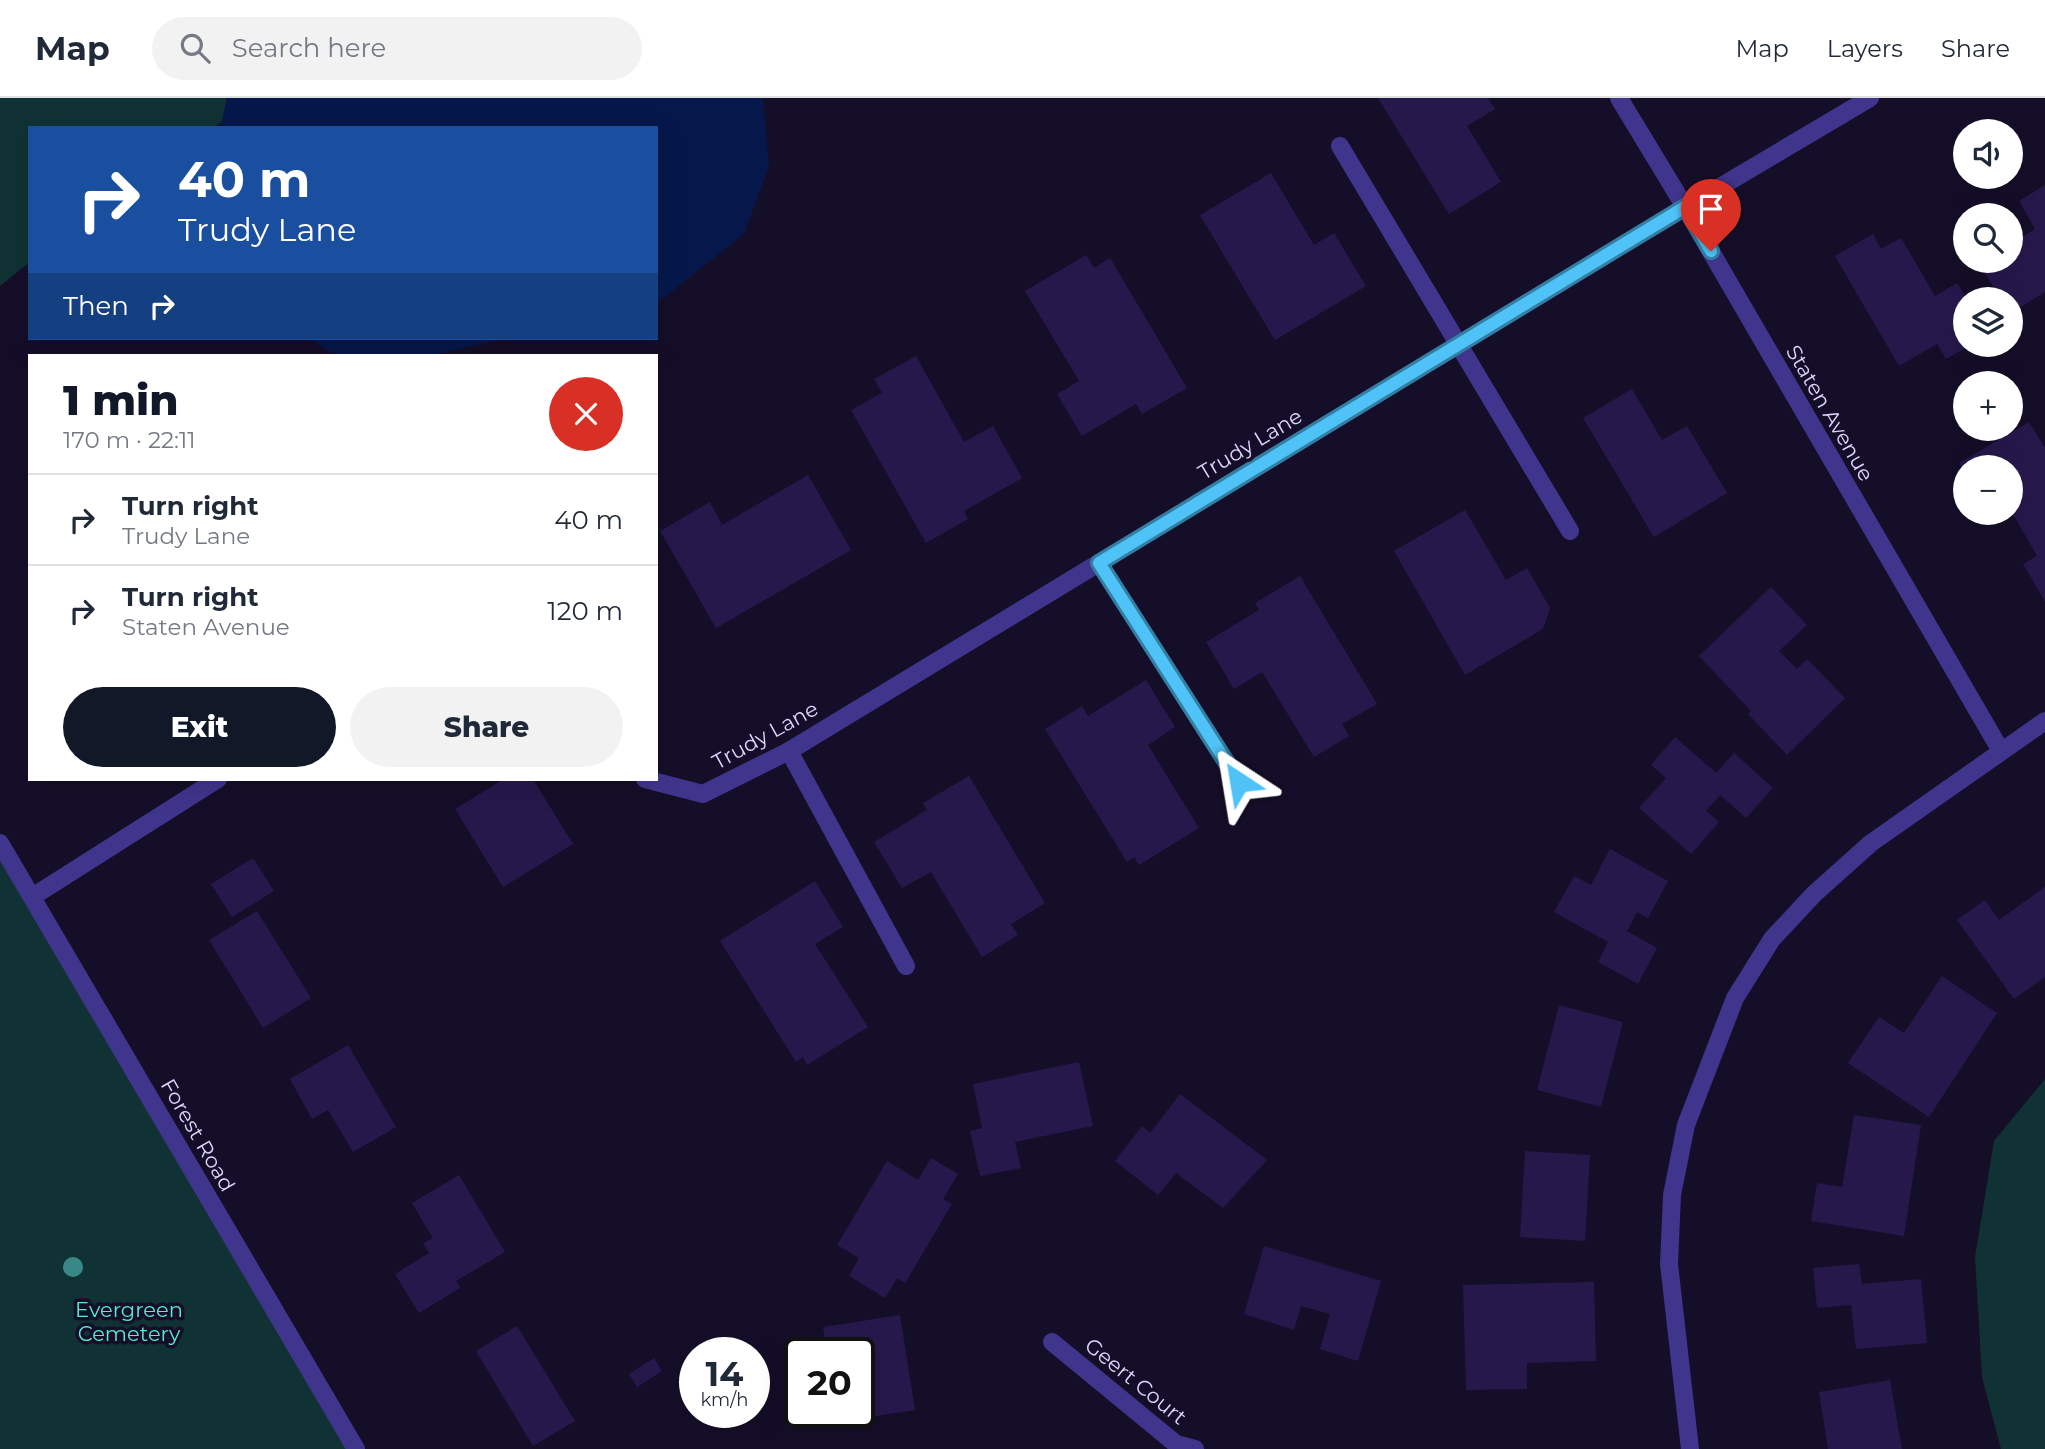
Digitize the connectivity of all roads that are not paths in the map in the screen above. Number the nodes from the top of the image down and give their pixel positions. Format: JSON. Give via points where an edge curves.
{"nodes":[{"id":1,"x":1619,"y":98,"type":"edge"},
{"id":2,"x":1870,"y":98,"type":"edge"},
{"id":3,"x":1340,"y":146,"type":"dead end"},
{"id":4,"x":1685,"y":207,"type":"junction"},
{"id":5,"x":1459,"y":344,"type":"junction"},
{"id":6,"x":1570,"y":531,"type":"dead end"},
{"id":7,"x":1099,"y":563,"type":"junction"},
{"id":8,"x":2045,"y":721,"type":"edge"},
{"id":9,"x":789,"y":751,"type":"junction"},
{"id":10,"x":2001,"y":751,"type":"junction"},
{"id":11,"x":215,"y":781,"type":"edge"},
{"id":12,"x":653,"y":781,"type":"edge"},
{"id":13,"x":1239,"y":782,"type":"dead end"},
{"id":14,"x":0,"y":843,"type":"edge"},
{"id":15,"x":32,"y":897,"type":"junction"},
{"id":16,"x":906,"y":966,"type":"dead end"},
{"id":17,"x":1052,"y":1342,"type":"dead end"},
{"id":18,"x":356,"y":1449,"type":"edge"},
{"id":19,"x":1195,"y":1449,"type":"edge"},
{"id":20,"x":1689,"y":1449,"type":"edge"}],
"edges":[{"from":1,"to":4,"type":"street","name":"Staten Avenue"},
{"from":2,"to":4,"type":"street","name":"Trudy Lane"},
{"from":3,"to":5,"type":"street"},
{"from":4,"to":5,"type":"street","name":"Trudy Lane"},
{"from":4,"to":10,"type":"street","name":"Staten Avenue"},
{"from":5,"to":6,"type":"street"},
{"from":5,"to":7,"type":"street","name":"Trudy Lane"},
{"from":7,"to":9,"type":"street","name":"Trudy Lane"},
{"from":7,"to":13,"type":"street"},
{"from":8,"to":10,"type":"street"},
{"from":9,"to":12,"type":"street","name":"Trudy Lane","via":[[703,794]]},
{"from":9,"to":16,"type":"street"},
{"from":10,"to":20,"type":"street","via":[[1871,843],[1814,894],[1772,939],[1735,998],[1686,1125],[1672,1195],[1669,1264]]},
{"from":11,"to":15,"type":"street"},
{"from":14,"to":15,"type":"street","name":"Forest Road"},
{"from":15,"to":18,"type":"street","name":"Forest Road"},
{"from":17,"to":19,"type":"street","name":"Geert Court","via":[[1176,1444]]}]}
